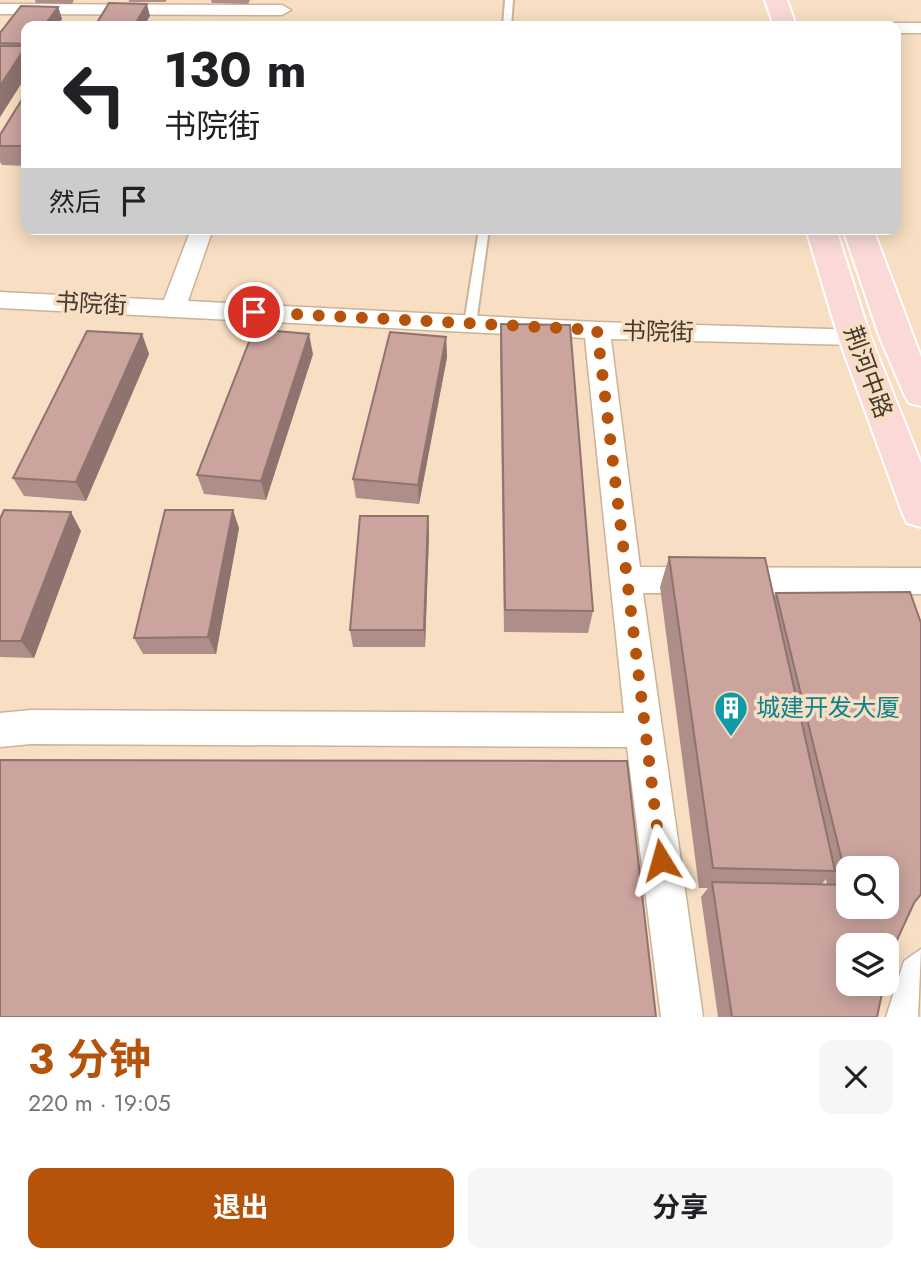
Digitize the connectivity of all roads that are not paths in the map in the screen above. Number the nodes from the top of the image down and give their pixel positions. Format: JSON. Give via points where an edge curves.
{"nodes":[{"id":1,"x":509,"y":0,"type":"edge"},
{"id":2,"x":776,"y":0,"type":"edge"},
{"id":3,"x":4,"y":8,"type":"edge"},
{"id":4,"x":282,"y":12,"type":"edge"},
{"id":5,"x":507,"y":21,"type":"edge"},
{"id":6,"x":783,"y":21,"type":"edge"},
{"id":7,"x":901,"y":28,"type":"edge"},
{"id":8,"x":921,"y":28,"type":"edge"},
{"id":9,"x":200,"y":235,"type":"edge"},
{"id":10,"x":483,"y":235,"type":"edge"},
{"id":11,"x":823,"y":235,"type":"edge"},
{"id":12,"x":860,"y":235,"type":"edge"},
{"id":13,"x":0,"y":300,"type":"edge"},
{"id":14,"x":173,"y":308,"type":"junction"},
{"id":15,"x":471,"y":324,"type":"junction"},
{"id":16,"x":597,"y":330,"type":"junction"},
{"id":17,"x":854,"y":336,"type":"junction"},
{"id":18,"x":921,"y":394,"type":"edge"},
{"id":19,"x":921,"y":512,"type":"edge"},
{"id":20,"x":626,"y":580,"type":"junction"},
{"id":21,"x":921,"y":581,"type":"edge"},
{"id":22,"x":0,"y":730,"type":"edge"},
{"id":23,"x":643,"y":730,"type":"junction"},
{"id":24,"x":921,"y":965,"type":"edge"},
{"id":25,"x":682,"y":1017,"type":"edge"},
{"id":26,"x":902,"y":1017,"type":"edge"}],
"edges":[{"from":1,"to":5,"type":"lane"},
{"from":2,"to":6,"type":"main road"},
{"from":3,"to":4,"type":"street"},
{"from":7,"to":8,"type":"street"},
{"from":9,"to":14,"type":"street"},
{"from":10,"to":15,"type":"lane"},
{"from":11,"to":17,"type":"main road","name":"荆河中路"},
{"from":12,"to":18,"type":"main road","name":"荆河中路"},
{"from":13,"to":14,"type":"street","name":"书院街"},
{"from":14,"to":15,"type":"street","name":"书院街"},
{"from":15,"to":16,"type":"street","name":"书院街"},
{"from":16,"to":17,"type":"street","name":"书院街"},
{"from":16,"to":20,"type":"street"},
{"from":17,"to":19,"type":"main road","name":"荆河中路"},
{"from":20,"to":21,"type":"street"},
{"from":20,"to":23,"type":"street"},
{"from":22,"to":23,"type":"street"},
{"from":23,"to":25,"type":"street"},
{"from":24,"to":26,"type":"street"}]}
